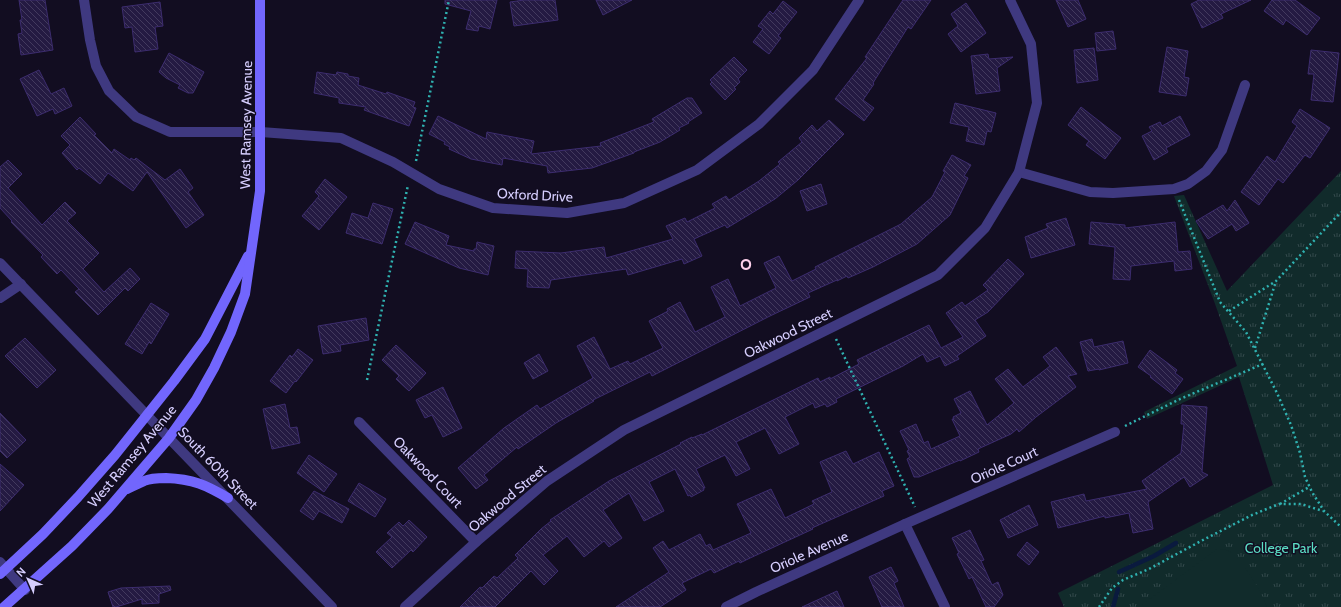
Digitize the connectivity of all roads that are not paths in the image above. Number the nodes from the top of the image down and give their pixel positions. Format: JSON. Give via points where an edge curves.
{"nodes":[{"id":1,"x":84,"y":0,"type":"edge"},
{"id":2,"x":260,"y":0,"type":"edge"},
{"id":3,"x":859,"y":0,"type":"edge"},
{"id":4,"x":1010,"y":0,"type":"edge"},
{"id":5,"x":1245,"y":85,"type":"dead end"},
{"id":6,"x":261,"y":132,"type":"junction"},
{"id":7,"x":1019,"y":172,"type":"junction"},
{"id":8,"x":252,"y":249,"type":"junction"},
{"id":9,"x":0,"y":263,"type":"edge"},
{"id":10,"x":21,"y":284,"type":"junction"},
{"id":11,"x":0,"y":298,"type":"edge"},
{"id":12,"x":146,"y":415,"type":"junction"},
{"id":13,"x":359,"y":422,"type":"dead end"},
{"id":14,"x":1115,"y":432,"type":"road end"},
{"id":15,"x":169,"y":438,"type":"junction"},
{"id":16,"x":124,"y":491,"type":"junction"},
{"id":17,"x":228,"y":498,"type":"junction"},
{"id":18,"x":905,"y":524,"type":"junction"},
{"id":19,"x":476,"y":542,"type":"junction"},
{"id":20,"x":2,"y":568,"type":"edge"},
{"id":21,"x":25,"y":590,"type":"junction"},
{"id":22,"x":4,"y":607,"type":"edge"},
{"id":23,"x":332,"y":607,"type":"edge"},
{"id":24,"x":405,"y":607,"type":"edge"},
{"id":25,"x":726,"y":607,"type":"edge"},
{"id":26,"x":945,"y":607,"type":"edge"}],
"edges":[{"from":1,"to":6,"type":"street","name":"Oxford Drive","via":[[96,66],[109,91],[136,117],[170,132]]},
{"from":2,"to":6,"type":"street","name":"West Ramsey Avenue"},
{"from":3,"to":6,"type":"street","name":"Oxford Drive","via":[[813,70],[759,124],[697,170],[624,203],[567,213],[493,208],[439,189],[393,162],[341,138]]},
{"from":4,"to":7,"type":"street","name":"Oakwood Street","via":[[1031,44],[1037,103]]},
{"from":5,"to":7,"type":"street","via":[[1222,150],[1206,170],[1188,184],[1174,189],[1090,192]]},
{"from":6,"to":8,"type":"street","name":"West Ramsey Avenue","via":[[260,191]]},
{"from":7,"to":19,"type":"street","name":"Oakwood Street","via":[[986,228],[938,275],[624,430],[547,481]]},
{"from":8,"to":12,"type":"street","name":"West Ramsey Avenue","via":[[205,339]]},
{"from":8,"to":15,"type":"street","name":"West Ramsey Avenue","via":[[245,294],[231,332],[196,400]]},
{"from":9,"to":10,"type":"street","name":"South 60th Street"},
{"from":10,"to":11,"type":"street"},
{"from":10,"to":12,"type":"street","name":"South 60th Street"},
{"from":12,"to":15,"type":"street","name":"South 60th Street"},
{"from":12,"to":20,"type":"street","name":"West Ramsey Avenue","via":[[78,498]]},
{"from":13,"to":19,"type":"street","name":"Oakwood Court"},
{"from":14,"to":18,"type":"street","name":"Oriole Court"},
{"from":15,"to":16,"type":"street","name":"West Ramsey Avenue"},
{"from":15,"to":17,"type":"street","name":"South 60th Street"},
{"from":16,"to":17,"type":"street","via":[[145,480],[175,478],[208,487]]},
{"from":16,"to":21,"type":"street","name":"West Ramsey Avenue","via":[[72,546]]},
{"from":17,"to":23,"type":"street","name":"South 60th Street"},
{"from":18,"to":25,"type":"street","name":"Oriole Avenue"},
{"from":18,"to":26,"type":"street"},
{"from":19,"to":24,"type":"street","name":"Oakwood Street"},
{"from":20,"to":21,"type":"street"},
{"from":21,"to":22,"type":"street","name":"West Ramsey Avenue"}]}
